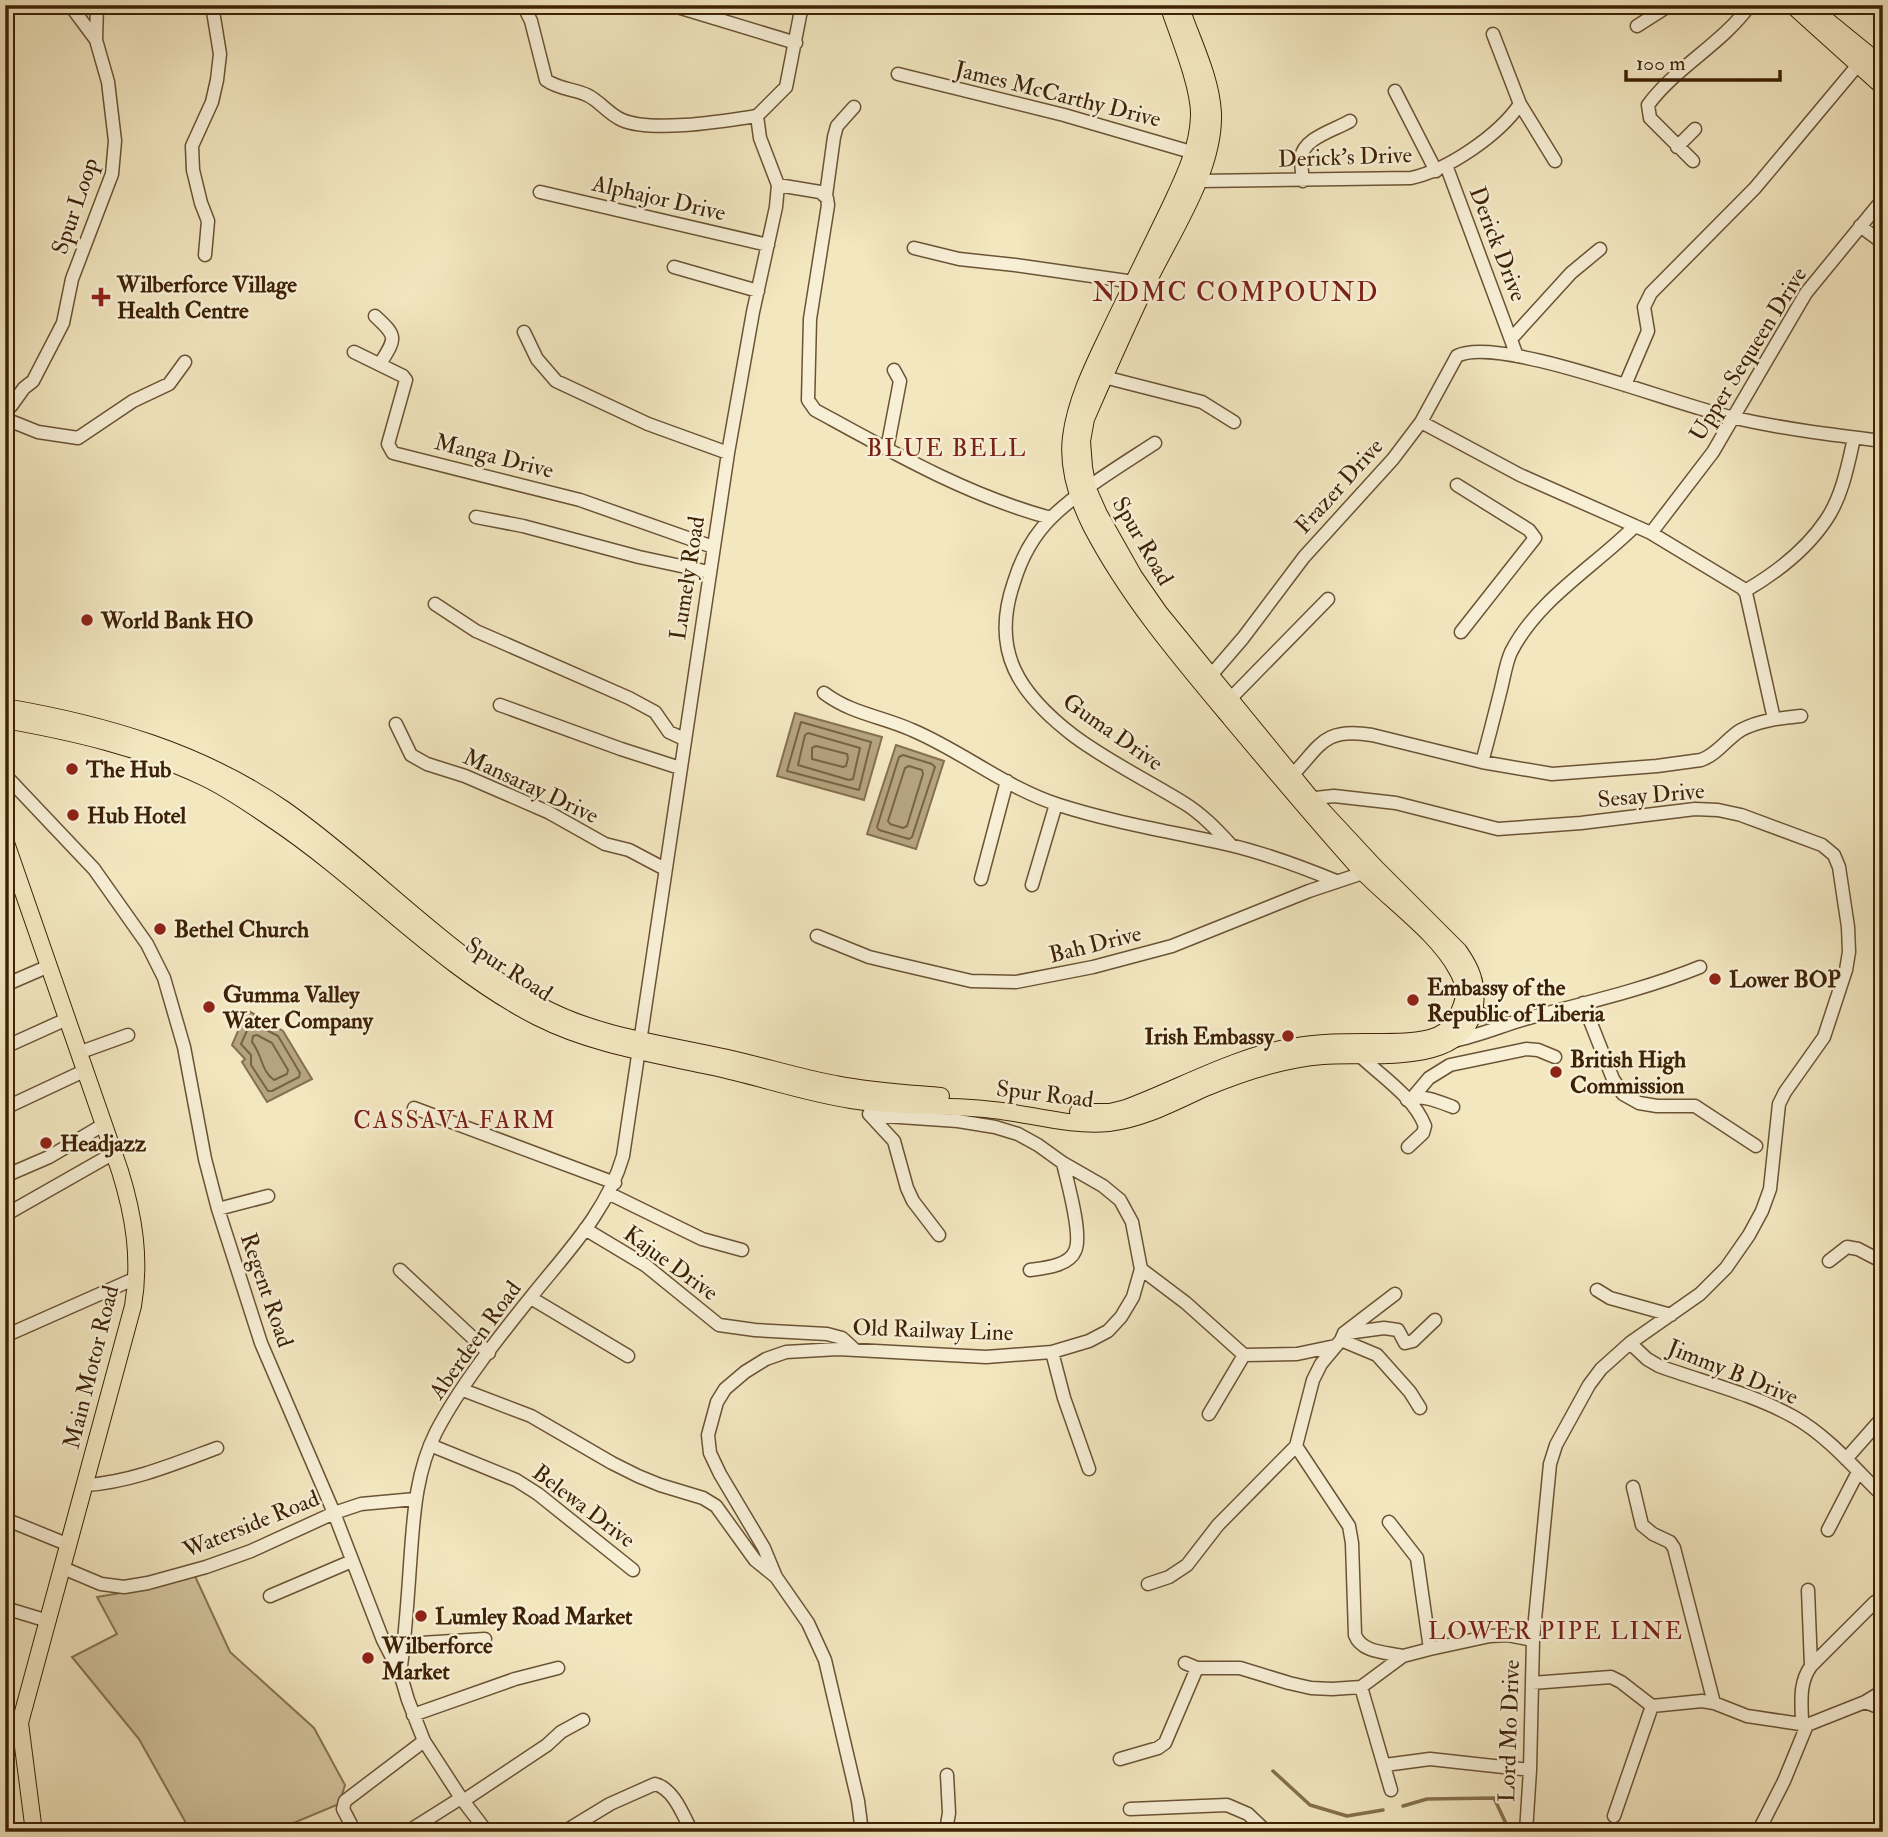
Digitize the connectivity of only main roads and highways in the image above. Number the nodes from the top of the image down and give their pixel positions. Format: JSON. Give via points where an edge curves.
{"nodes":[{"id":1,"x":1792,"y":5,"type":"edge"},
{"id":2,"x":1812,"y":5,"type":"edge"},
{"id":3,"x":1177,"y":7,"type":"edge"},
{"id":4,"x":1883,"y":66,"type":"edge"},
{"id":5,"x":1883,"y":88,"type":"edge"},
{"id":6,"x":1199,"y":155,"type":"junction"},
{"id":7,"x":1140,"y":283,"type":"junction"},
{"id":8,"x":1083,"y":493,"type":"junction"},
{"id":9,"x":1207,"y":680,"type":"junction"},
{"id":10,"x":5,"y":707,"type":"edge"},
{"id":11,"x":1238,"y":719,"type":"junction"},
{"id":12,"x":5,"y":720,"type":"edge"},
{"id":13,"x":102,"y":734,"type":"junction"},
{"id":14,"x":5,"y":840,"type":"edge"},
{"id":15,"x":1404,"y":904,"type":"junction"},
{"id":16,"x":639,"y":1046,"type":"junction"},
{"id":17,"x":1142,"y":1109,"type":"junction"},
{"id":18,"x":12,"y":1719,"type":"edge"},
{"id":19,"x":34,"y":1832,"type":"edge"}],
"edges":[{"from":1,"to":5,"type":"main road"},
{"from":2,"to":4,"type":"main road"},
{"from":3,"to":6,"type":"main road","name":"Spur Road","via":[[1196,92]]},
{"from":6,"to":7,"type":"main road","name":"Spur Road","via":[[1183,179]]},
{"from":6,"to":7,"type":"main road","name":"Spur Road","via":[[1198,181]]},
{"from":7,"to":8,"type":"main road","name":"Spur Road","via":[[1086,419]]},
{"from":7,"to":8,"type":"main road","name":"Spur Road","via":[[1090,374],[1075,415],[1071,470]]},
{"from":8,"to":9,"type":"main road","name":"Spur Road","via":[[1107,555]]},
{"from":9,"to":11,"type":"main road","name":"Spur Road"},
{"from":9,"to":11,"type":"main road","name":"Spur Road","via":[[1231,698]]},
{"from":10,"to":13,"type":"main road","name":"Spur Road"},
{"from":11,"to":15,"type":"main road","name":"Spur Road","via":[[1305,800]]},
{"from":12,"to":13,"type":"main road","name":"Spur Road"},
{"from":13,"to":16,"type":"main road","name":"Spur Road","via":[[173,751],[256,792],[321,838],[443,947],[543,1007]]},
{"from":14,"to":18,"type":"main road","name":"Main Motor Road","via":[[114,1153],[136,1242],[132,1306],[86,1485],[48,1621]]},
{"from":15,"to":17,"type":"main road","name":"Spur Road","via":[[1448,957],[1463,984],[1460,1013],[1446,1031],[1417,1041],[1323,1043],[1263,1053]]},
{"from":15,"to":17,"type":"main road","name":"Spur Road","via":[[1450,941],[1474,977],[1474,1011],[1453,1041],[1427,1051],[1286,1061]]},
{"from":16,"to":17,"type":"main road","name":"Spur Road","via":[[861,1089],[1090,1113]]},
{"from":16,"to":17,"type":"main road","name":"Spur Road","via":[[855,1100],[1104,1123]]},
{"from":18,"to":19,"type":"main road","name":"Main Motor Road"}]}
